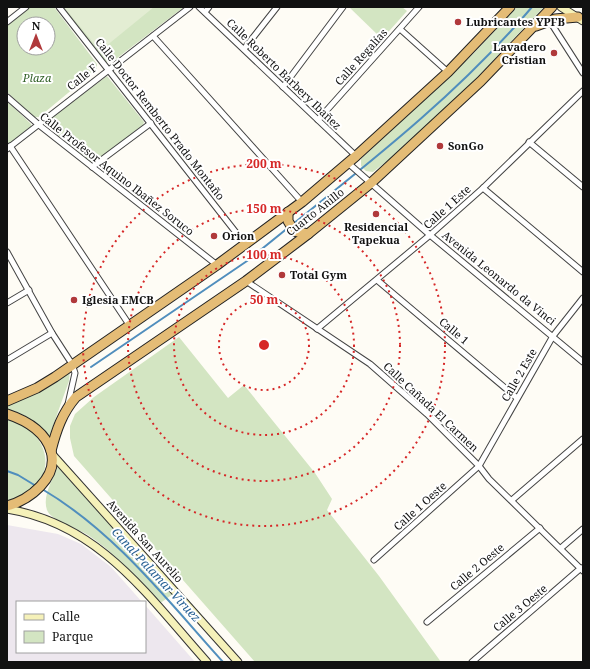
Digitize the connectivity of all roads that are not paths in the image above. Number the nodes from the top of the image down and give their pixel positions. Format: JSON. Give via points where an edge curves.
{"nodes":[{"id":1,"x":26,"y":7,"type":"edge"},
{"id":2,"x":59,"y":7,"type":"edge"},
{"id":3,"x":190,"y":7,"type":"edge"},
{"id":4,"x":199,"y":7,"type":"edge"},
{"id":5,"x":209,"y":7,"type":"edge"},
{"id":6,"x":277,"y":7,"type":"edge"},
{"id":7,"x":343,"y":7,"type":"edge"},
{"id":8,"x":419,"y":7,"type":"edge"},
{"id":9,"x":510,"y":7,"type":"edge"},
{"id":10,"x":552,"y":7,"type":"edge"},
{"id":11,"x":562,"y":7,"type":"edge"},
{"id":12,"x":205,"y":12,"type":"junction"},
{"id":13,"x":581,"y":19,"type":"edge"},
{"id":14,"x":550,"y":20,"type":"junction"},
{"id":15,"x":7,"y":22,"type":"edge"},
{"id":16,"x":533,"y":27,"type":"junction"},
{"id":17,"x":400,"y":28,"type":"junction"},
{"id":18,"x":153,"y":36,"type":"junction"},
{"id":19,"x":244,"y":49,"type":"junction"},
{"id":20,"x":107,"y":70,"type":"junction"},
{"id":21,"x":448,"y":72,"type":"junction"},
{"id":22,"x":583,"y":73,"type":"edge"},
{"id":23,"x":283,"y":87,"type":"junction"},
{"id":24,"x":583,"y":91,"type":"edge"},
{"id":25,"x":7,"y":97,"type":"edge"},
{"id":26,"x":318,"y":120,"type":"junction"},
{"id":27,"x":150,"y":123,"type":"junction"},
{"id":28,"x":38,"y":125,"type":"junction"},
{"id":29,"x":529,"y":142,"type":"junction"},
{"id":30,"x":8,"y":147,"type":"edge"},
{"id":31,"x":356,"y":156,"type":"junction"},
{"id":32,"x":351,"y":166,"type":"junction"},
{"id":33,"x":92,"y":167,"type":"junction"},
{"id":34,"x":371,"y":183,"type":"junction"},
{"id":35,"x":583,"y":187,"type":"edge"},
{"id":36,"x":482,"y":188,"type":"junction"},
{"id":37,"x":302,"y":202,"type":"junction"},
{"id":38,"x":288,"y":212,"type":"junction"},
{"id":39,"x":274,"y":223,"type":"junction"},
{"id":40,"x":290,"y":229,"type":"junction"},
{"id":41,"x":308,"y":234,"type":"junction"},
{"id":42,"x":430,"y":235,"type":"junction"},
{"id":43,"x":245,"y":244,"type":"junction"},
{"id":44,"x":295,"y":244,"type":"junction"},
{"id":45,"x":7,"y":252,"type":"edge"},
{"id":46,"x":217,"y":265,"type":"junction"},
{"id":47,"x":583,"y":272,"type":"edge"},
{"id":48,"x":377,"y":280,"type":"junction"},
{"id":49,"x":246,"y":281,"type":"junction"},
{"id":50,"x":29,"y":290,"type":"junction"},
{"id":51,"x":583,"y":298,"type":"edge"},
{"id":52,"x":7,"y":303,"type":"edge"},
{"id":53,"x":130,"y":326,"type":"junction"},
{"id":54,"x":317,"y":329,"type":"junction"},
{"id":55,"x":52,"y":333,"type":"junction"},
{"id":56,"x":553,"y":336,"type":"junction"},
{"id":57,"x":7,"y":360,"type":"edge"},
{"id":58,"x":583,"y":362,"type":"edge"},
{"id":59,"x":72,"y":364,"type":"junction"},
{"id":60,"x":517,"y":398,"type":"junction"},
{"id":61,"x":7,"y":401,"type":"edge"},
{"id":62,"x":67,"y":407,"type":"junction"},
{"id":63,"x":7,"y":414,"type":"edge"},
{"id":64,"x":583,"y":439,"type":"edge"},
{"id":65,"x":51,"y":452,"type":"junction"},
{"id":66,"x":479,"y":466,"type":"junction"},
{"id":67,"x":512,"y":500,"type":"junction"},
{"id":68,"x":7,"y":506,"type":"edge"},
{"id":69,"x":7,"y":509,"type":"edge"},
{"id":70,"x":540,"y":528,"type":"junction"},
{"id":71,"x":583,"y":529,"type":"edge"},
{"id":72,"x":561,"y":548,"type":"junction"},
{"id":73,"x":374,"y":560,"type":"dead end"},
{"id":74,"x":582,"y":569,"type":"edge"},
{"id":75,"x":427,"y":622,"type":"dead end"},
{"id":76,"x":207,"y":662,"type":"edge"},
{"id":77,"x":238,"y":662,"type":"edge"},
{"id":78,"x":472,"y":662,"type":"edge"}],
"edges":[{"from":1,"to":15,"type":"street"},
{"from":2,"to":20,"type":"street","name":"Calle Doctor Remberto Prado Montaño"},
{"from":3,"to":18,"type":"street","name":"Calle F"},
{"from":4,"to":12,"type":"street","name":"Calle Roberto Barbery Ibañez"},
{"from":5,"to":12,"type":"street"},
{"from":6,"to":19,"type":"street"},
{"from":7,"to":23,"type":"street"},
{"from":8,"to":17,"type":"street","name":"Calle Regalías"},
{"from":9,"to":21,"type":"highway","name":"Cuarto Anillo"},
{"from":10,"to":16,"type":"highway","name":"Cuarto Anillo"},
{"from":11,"to":13,"type":"main road"},
{"from":12,"to":19,"type":"street","name":"Calle Roberto Barbery Ibañez"},
{"from":13,"to":14,"type":"highway"},
{"from":14,"to":16,"type":"highway"},
{"from":14,"to":22,"type":"street"},
{"from":16,"to":34,"type":"highway","name":"Cuarto Anillo","via":[[481,81]]},
{"from":17,"to":21,"type":"street"},
{"from":17,"to":26,"type":"street","name":"Calle Regalías"},
{"from":18,"to":20,"type":"street","name":"Calle F"},
{"from":18,"to":37,"type":"street"},
{"from":19,"to":23,"type":"street","name":"Calle Roberto Barbery Ibañez"},
{"from":20,"to":27,"type":"street","name":"Calle Doctor Remberto Prado Montaño"},
{"from":20,"to":28,"type":"street","name":"Calle F"},
{"from":21,"to":31,"type":"highway","name":"Cuarto Anillo"},
{"from":23,"to":26,"type":"street","name":"Calle Roberto Barbery Ibañez"},
{"from":24,"to":29,"type":"street","name":"Calle 1 Este"},
{"from":25,"to":28,"type":"street","name":"Calle Profesor Aquino Ibañez Soruco"},
{"from":26,"to":31,"type":"street","name":"Calle Roberto Barbery Ibañez"},
{"from":27,"to":33,"type":"street"},
{"from":27,"to":43,"type":"street","name":"Calle Doctor Remberto Prado Montaño"},
{"from":28,"to":30,"type":"street","name":"Calle F"},
{"from":28,"to":33,"type":"street","name":"Calle Profesor Aquino Ibañez Soruco"},
{"from":29,"to":35,"type":"street"},
{"from":29,"to":36,"type":"street","name":"Calle 1 Este"},
{"from":30,"to":53,"type":"street"},
{"from":31,"to":32,"type":"highway","name":"Cuarto Anillo"},
{"from":32,"to":34,"type":"street","name":"Avenida Leonardo da Vinci"},
{"from":32,"to":37,"type":"highway","name":"Cuarto Anillo"},
{"from":33,"to":46,"type":"street","name":"Calle Profesor Aquino Ibañez Soruco"},
{"from":34,"to":41,"type":"highway","name":"Cuarto Anillo"},
{"from":34,"to":42,"type":"street","name":"Avenida Leonardo da Vinci"},
{"from":36,"to":42,"type":"street","name":"Calle 1 Este"},
{"from":36,"to":47,"type":"street"},
{"from":37,"to":38,"type":"highway","name":"Cuarto Anillo"},
{"from":38,"to":39,"type":"highway","name":"Cuarto Anillo"},
{"from":38,"to":40,"type":"highway"},
{"from":39,"to":40,"type":"highway","via":[[283,224]]},
{"from":39,"to":43,"type":"highway","name":"Cuarto Anillo"},
{"from":40,"to":41,"type":"highway"},
{"from":40,"to":44,"type":"highway"},
{"from":41,"to":44,"type":"highway","name":"Cuarto Anillo"},
{"from":42,"to":48,"type":"street","name":"Calle 1 Este"},
{"from":42,"to":56,"type":"street","name":"Avenida Leonardo da Vinci"},
{"from":43,"to":46,"type":"highway","name":"Cuarto Anillo"},
{"from":44,"to":49,"type":"highway","name":"Cuarto Anillo"},
{"from":45,"to":50,"type":"street"},
{"from":46,"to":53,"type":"highway","name":"Cuarto Anillo"},
{"from":48,"to":54,"type":"street","name":"Calle 1 Este"},
{"from":48,"to":60,"type":"street","name":"Calle 1"},
{"from":49,"to":54,"type":"street","name":"Calle Cañada El Carmen"},
{"from":49,"to":62,"type":"highway","name":"Cuarto Anillo","via":[[85,390]]},
{"from":50,"to":52,"type":"street"},
{"from":50,"to":55,"type":"street"},
{"from":51,"to":56,"type":"street","name":"Calle 2 Este"},
{"from":53,"to":59,"type":"highway","name":"Cuarto Anillo"},
{"from":54,"to":66,"type":"street","name":"Calle Cañada El Carmen","via":[[370,364],[427,414]]},
{"from":55,"to":57,"type":"street"},
{"from":55,"to":59,"type":"street"},
{"from":56,"to":58,"type":"street","name":"Avenida Leonardo da Vinci"},
{"from":56,"to":60,"type":"street","name":"Calle 2 Este"},
{"from":59,"to":61,"type":"highway","name":"Cuarto Anillo","via":[[37,388]]},
{"from":59,"to":62,"type":"street","via":[[75,373]]},
{"from":60,"to":66,"type":"street","name":"Calle 2 Este"},
{"from":62,"to":65,"type":"highway","name":"Cuarto Anillo"},
{"from":63,"to":65,"type":"highway","via":[[20,418],[32,426],[41,434]]},
{"from":64,"to":67,"type":"street"},
{"from":65,"to":68,"type":"highway","name":"Cuarto Anillo","via":[[50,467],[39,489],[27,498]]},
{"from":65,"to":77,"type":"main road","name":"Avenida San Aurelio"},
{"from":66,"to":67,"type":"street","name":"Calle Cañada El Carmen","via":[[488,479]]},
{"from":66,"to":73,"type":"street","name":"Calle 1 Oeste"},
{"from":67,"to":70,"type":"street","name":"Calle Cañada El Carmen"},
{"from":69,"to":76,"type":"main road","via":[[47,519],[80,534],[110,556]]},
{"from":70,"to":72,"type":"street","name":"Calle Cañada El Carmen"},
{"from":70,"to":75,"type":"street","name":"Calle 2 Oeste"},
{"from":71,"to":72,"type":"street"},
{"from":72,"to":74,"type":"street","name":"Calle Cañada El Carmen"},
{"from":74,"to":78,"type":"street","name":"Calle 3 Oeste"}]}
